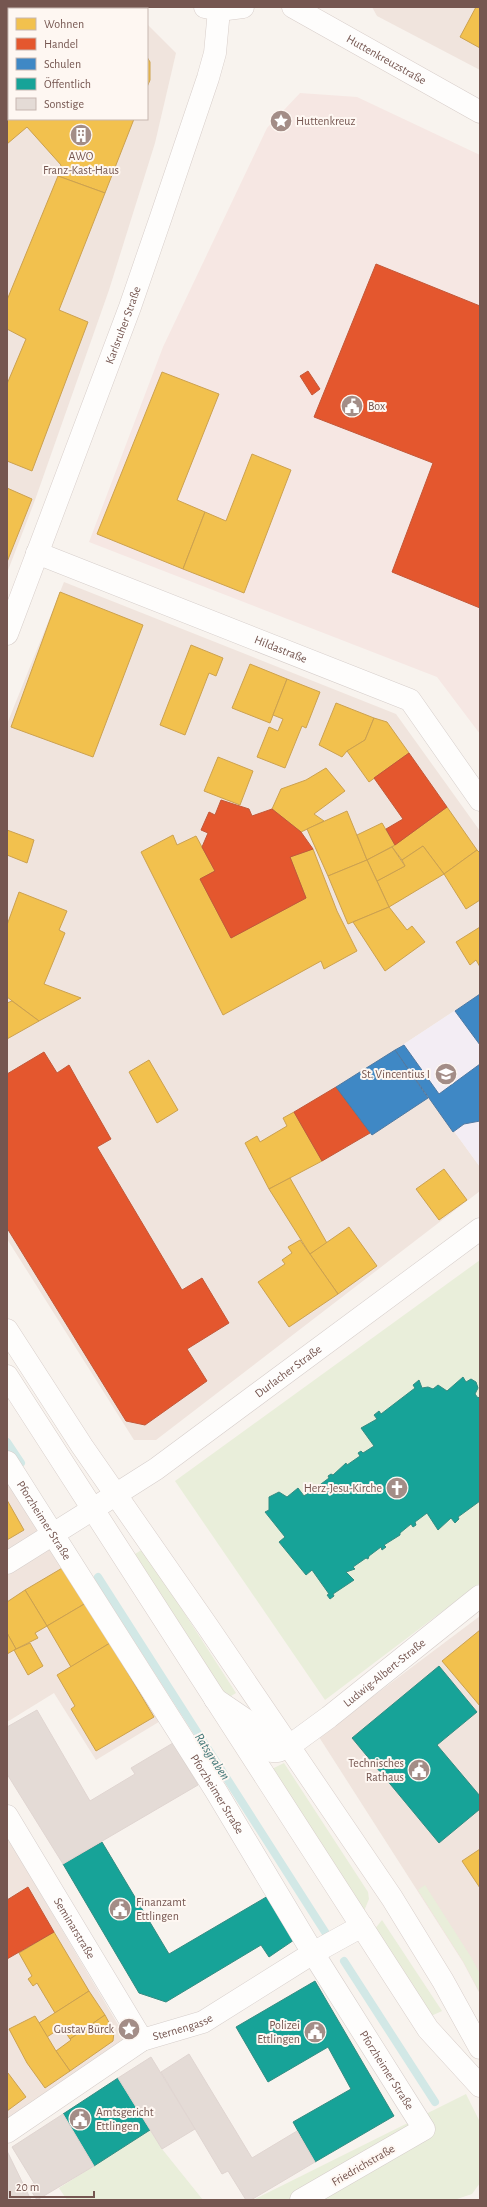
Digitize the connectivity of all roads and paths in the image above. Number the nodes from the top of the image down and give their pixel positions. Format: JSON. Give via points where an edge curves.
{"nodes":[{"id":1,"x":243,"y":7,"type":"edge"},
{"id":2,"x":293,"y":7,"type":"edge"},
{"id":3,"x":212,"y":9,"type":"edge"},
{"id":4,"x":480,"y":112,"type":"edge"},
{"id":5,"x":37,"y":553,"type":"junction"},
{"id":6,"x":7,"y":634,"type":"edge"},
{"id":7,"x":480,"y":800,"type":"edge"},
{"id":8,"x":480,"y":1229,"type":"edge"},
{"id":9,"x":7,"y":1330,"type":"edge"},
{"id":10,"x":7,"y":1376,"type":"edge"},
{"id":11,"x":7,"y":1462,"type":"edge"},
{"id":12,"x":115,"y":1495,"type":"junction"},
{"id":13,"x":93,"y":1509,"type":"junction"},
{"id":14,"x":54,"y":1535,"type":"junction"},
{"id":15,"x":7,"y":1563,"type":"edge"},
{"id":16,"x":480,"y":1596,"type":"edge"},
{"id":17,"x":215,"y":1699,"type":"junction"},
{"id":18,"x":288,"y":1747,"type":"junction"},
{"id":19,"x":8,"y":1822,"type":"edge"},
{"id":20,"x":362,"y":1926,"type":"junction"},
{"id":21,"x":313,"y":1953,"type":"junction"},
{"id":22,"x":142,"y":2040,"type":"junction"},
{"id":23,"x":480,"y":2048,"type":"edge"},
{"id":24,"x":480,"y":2086,"type":"edge"},
{"id":25,"x":424,"y":2129,"type":"joint"},
{"id":26,"x":7,"y":2132,"type":"edge"},
{"id":27,"x":301,"y":2200,"type":"edge"}],
"edges":[{"from":1,"to":3,"type":"street"},
{"from":2,"to":4,"type":"street","name":"Huttenkreuzstraße"},
{"from":3,"to":5,"type":"street","name":"Karlsruher Straße","via":[[215,53],[201,100],[130,306]]},
{"from":5,"to":6,"type":"street","name":"Karlsruher Straße"},
{"from":5,"to":7,"type":"street","name":"Hildastraße","via":[[410,700]]},
{"from":8,"to":12,"type":"street","name":"Durlacher Straße","via":[[156,1469]]},
{"from":9,"to":12,"type":"street"},
{"from":10,"to":13,"type":"street"},
{"from":11,"to":14,"type":"street","name":"Pforzheimer Straße"},
{"from":12,"to":13,"type":"street","name":"Durlacher Straße"},
{"from":12,"to":18,"type":"street"},
{"from":13,"to":14,"type":"street","name":"Durlacher Straße"},
{"from":13,"to":17,"type":"street"},
{"from":14,"to":15,"type":"street","name":"Durlacher Straße"},
{"from":14,"to":21,"type":"street","name":"Pforzheimer Straße","via":[[216,1792]]},
{"from":16,"to":18,"type":"street","name":"Ludwig-Albert-Straße"},
{"from":17,"to":18,"type":"street","via":[[246,1720],[263,1745],[272,1751]]},
{"from":17,"to":20,"type":"street"},
{"from":18,"to":23,"type":"street","via":[[392,1898]]},
{"from":19,"to":22,"type":"street","name":"Seminarstraße","via":[[45,1876]]},
{"from":20,"to":21,"type":"street","name":"Sternengasse"},
{"from":20,"to":24,"type":"street","via":[[428,2028]]},
{"from":21,"to":22,"type":"street","name":"Sternengasse","via":[[203,2022]]},
{"from":21,"to":25,"type":"street","name":"Pforzheimer Straße"},
{"from":22,"to":26,"type":"street","name":"Sternengasse"},
{"from":25,"to":27,"type":"street","name":"Friedrichstraße"}]}
